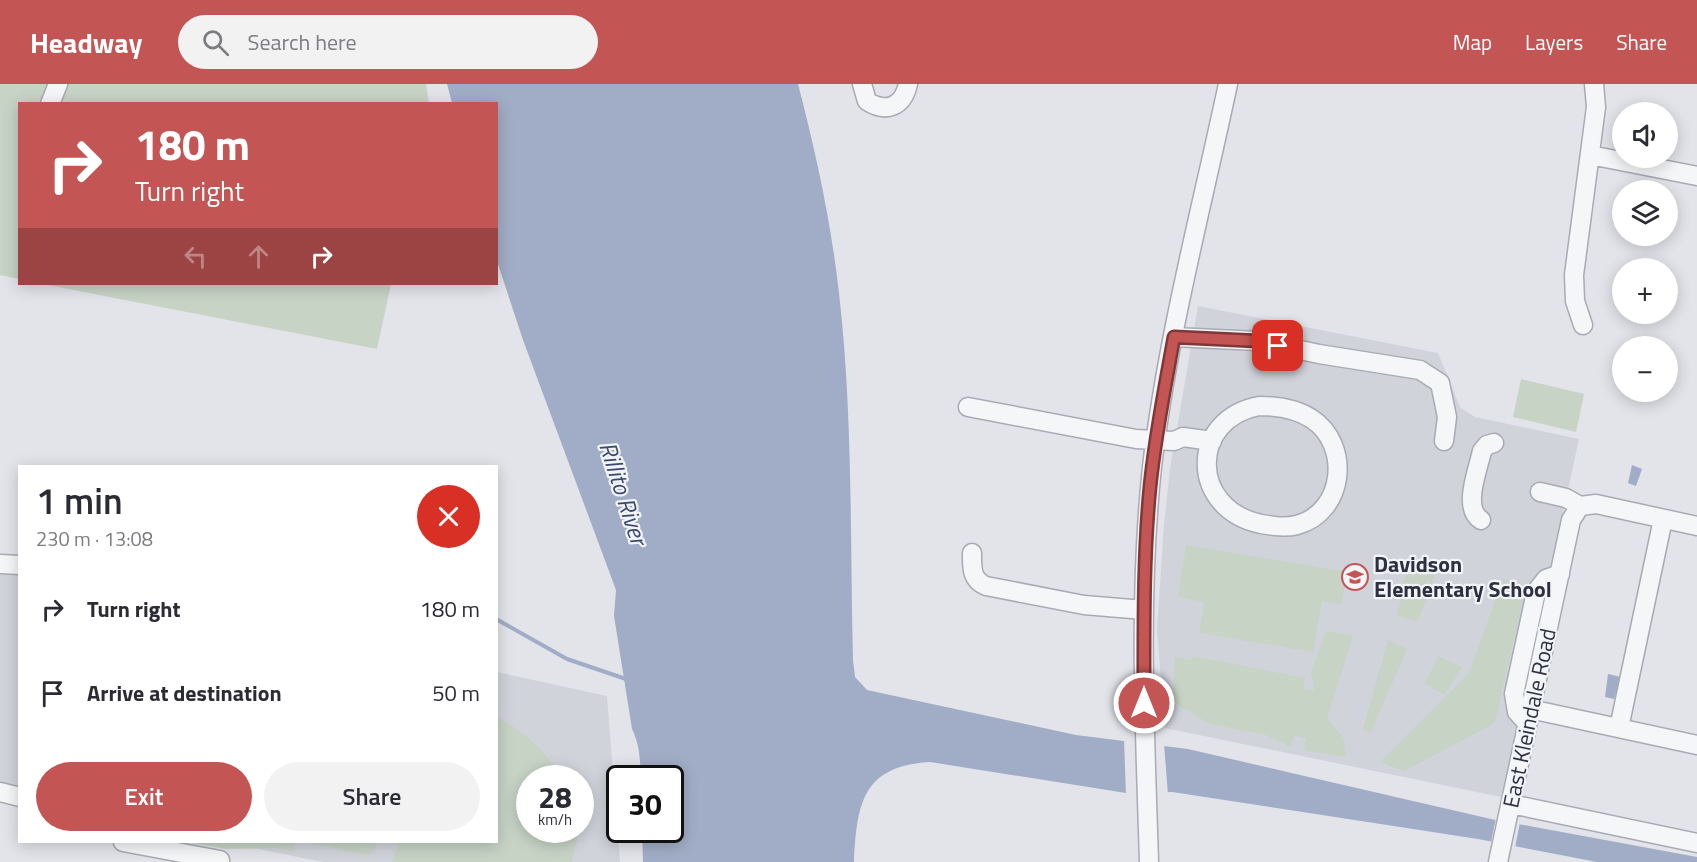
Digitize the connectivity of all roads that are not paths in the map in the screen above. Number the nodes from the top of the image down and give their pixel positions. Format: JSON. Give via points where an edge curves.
{"nodes":[{"id":1,"x":58,"y":84,"type":"edge"},
{"id":2,"x":862,"y":84,"type":"edge"},
{"id":3,"x":908,"y":84,"type":"edge"},
{"id":4,"x":1228,"y":84,"type":"edge"},
{"id":5,"x":1594,"y":84,"type":"edge"},
{"id":6,"x":51,"y":102,"type":"edge"},
{"id":7,"x":1590,"y":155,"type":"junction"},
{"id":8,"x":1697,"y":176,"type":"edge"},
{"id":9,"x":1583,"y":325,"type":"dead end"},
{"id":10,"x":1174,"y":337,"type":"junction"},
{"id":11,"x":968,"y":407,"type":"dead end"},
{"id":12,"x":1165,"y":441,"type":"junction"},
{"id":13,"x":1212,"y":441,"type":"junction"},
{"id":14,"x":1444,"y":441,"type":"dead end"},
{"id":15,"x":1494,"y":443,"type":"dead end"},
{"id":16,"x":1208,"y":459,"type":"junction"},
{"id":17,"x":1540,"y":492,"type":"dead end"},
{"id":18,"x":1580,"y":506,"type":"junction"},
{"id":19,"x":1663,"y":519,"type":"junction"},
{"id":20,"x":1481,"y":520,"type":"dead end"},
{"id":21,"x":1697,"y":526,"type":"edge"},
{"id":22,"x":972,"y":553,"type":"dead end"},
{"id":23,"x":1,"y":564,"type":"edge"},
{"id":24,"x":18,"y":565,"type":"edge"},
{"id":25,"x":1144,"y":610,"type":"junction"},
{"id":26,"x":1529,"y":716,"type":"junction"},
{"id":27,"x":1619,"y":728,"type":"junction"},
{"id":28,"x":1697,"y":745,"type":"edge"},
{"id":29,"x":0,"y":792,"type":"edge"},
{"id":30,"x":18,"y":796,"type":"edge"},
{"id":31,"x":1509,"y":812,"type":"junction"},
{"id":32,"x":128,"y":843,"type":"edge"},
{"id":33,"x":1697,"y":843,"type":"edge"},
{"id":34,"x":1500,"y":854,"type":"edge"},
{"id":35,"x":220,"y":860,"type":"dead end"},
{"id":36,"x":1149,"y":862,"type":"edge"}],
"edges":[{"from":1,"to":6,"type":"street"},
{"from":2,"to":3,"type":"street","via":[[867,101],[881,108],[902,100]]},
{"from":4,"to":10,"type":"street"},
{"from":5,"to":7,"type":"street","via":[[1596,107]]},
{"from":7,"to":8,"type":"street"},
{"from":7,"to":9,"type":"street","via":[[1574,275],[1575,301]]},
{"from":10,"to":12,"type":"street"},
{"from":10,"to":14,"type":"street","via":[[1258,341],[1420,369],[1440,383],[1448,417]]},
{"from":11,"to":12,"type":"street"},
{"from":12,"to":13,"type":"street","via":[[1183,437]]},
{"from":12,"to":16,"type":"street"},
{"from":12,"to":25,"type":"street","via":[[1150,490]]},
{"from":13,"to":16,"type":"street"},
{"from":13,"to":16,"type":"street","via":[[1222,424],[1239,412],[1259,406],[1293,410],[1312,419],[1328,435],[1337,455],[1337,480],[1329,501],[1315,516],[1298,525],[1269,525],[1237,517],[1220,504],[1210,482]]},
{"from":15,"to":20,"type":"street","via":[[1482,451],[1472,502],[1473,513]]},
{"from":17,"to":18,"type":"street"},
{"from":18,"to":19,"type":"street","via":[[1596,504]]},
{"from":18,"to":26,"type":"street","name":"East Kleindale Road","via":[[1571,520]]},
{"from":19,"to":21,"type":"street"},
{"from":19,"to":27,"type":"street"},
{"from":22,"to":25,"type":"street","via":[[973,574],[986,586],[1084,605]]},
{"from":23,"to":24,"type":"street"},
{"from":25,"to":36,"type":"street"},
{"from":26,"to":27,"type":"street"},
{"from":26,"to":31,"type":"street","name":"East Kleindale Road"},
{"from":27,"to":28,"type":"street"},
{"from":29,"to":30,"type":"street"},
{"from":31,"to":33,"type":"street"},
{"from":31,"to":34,"type":"street","name":"East Kleindale Road"},
{"from":32,"to":35,"type":"street"}]}
